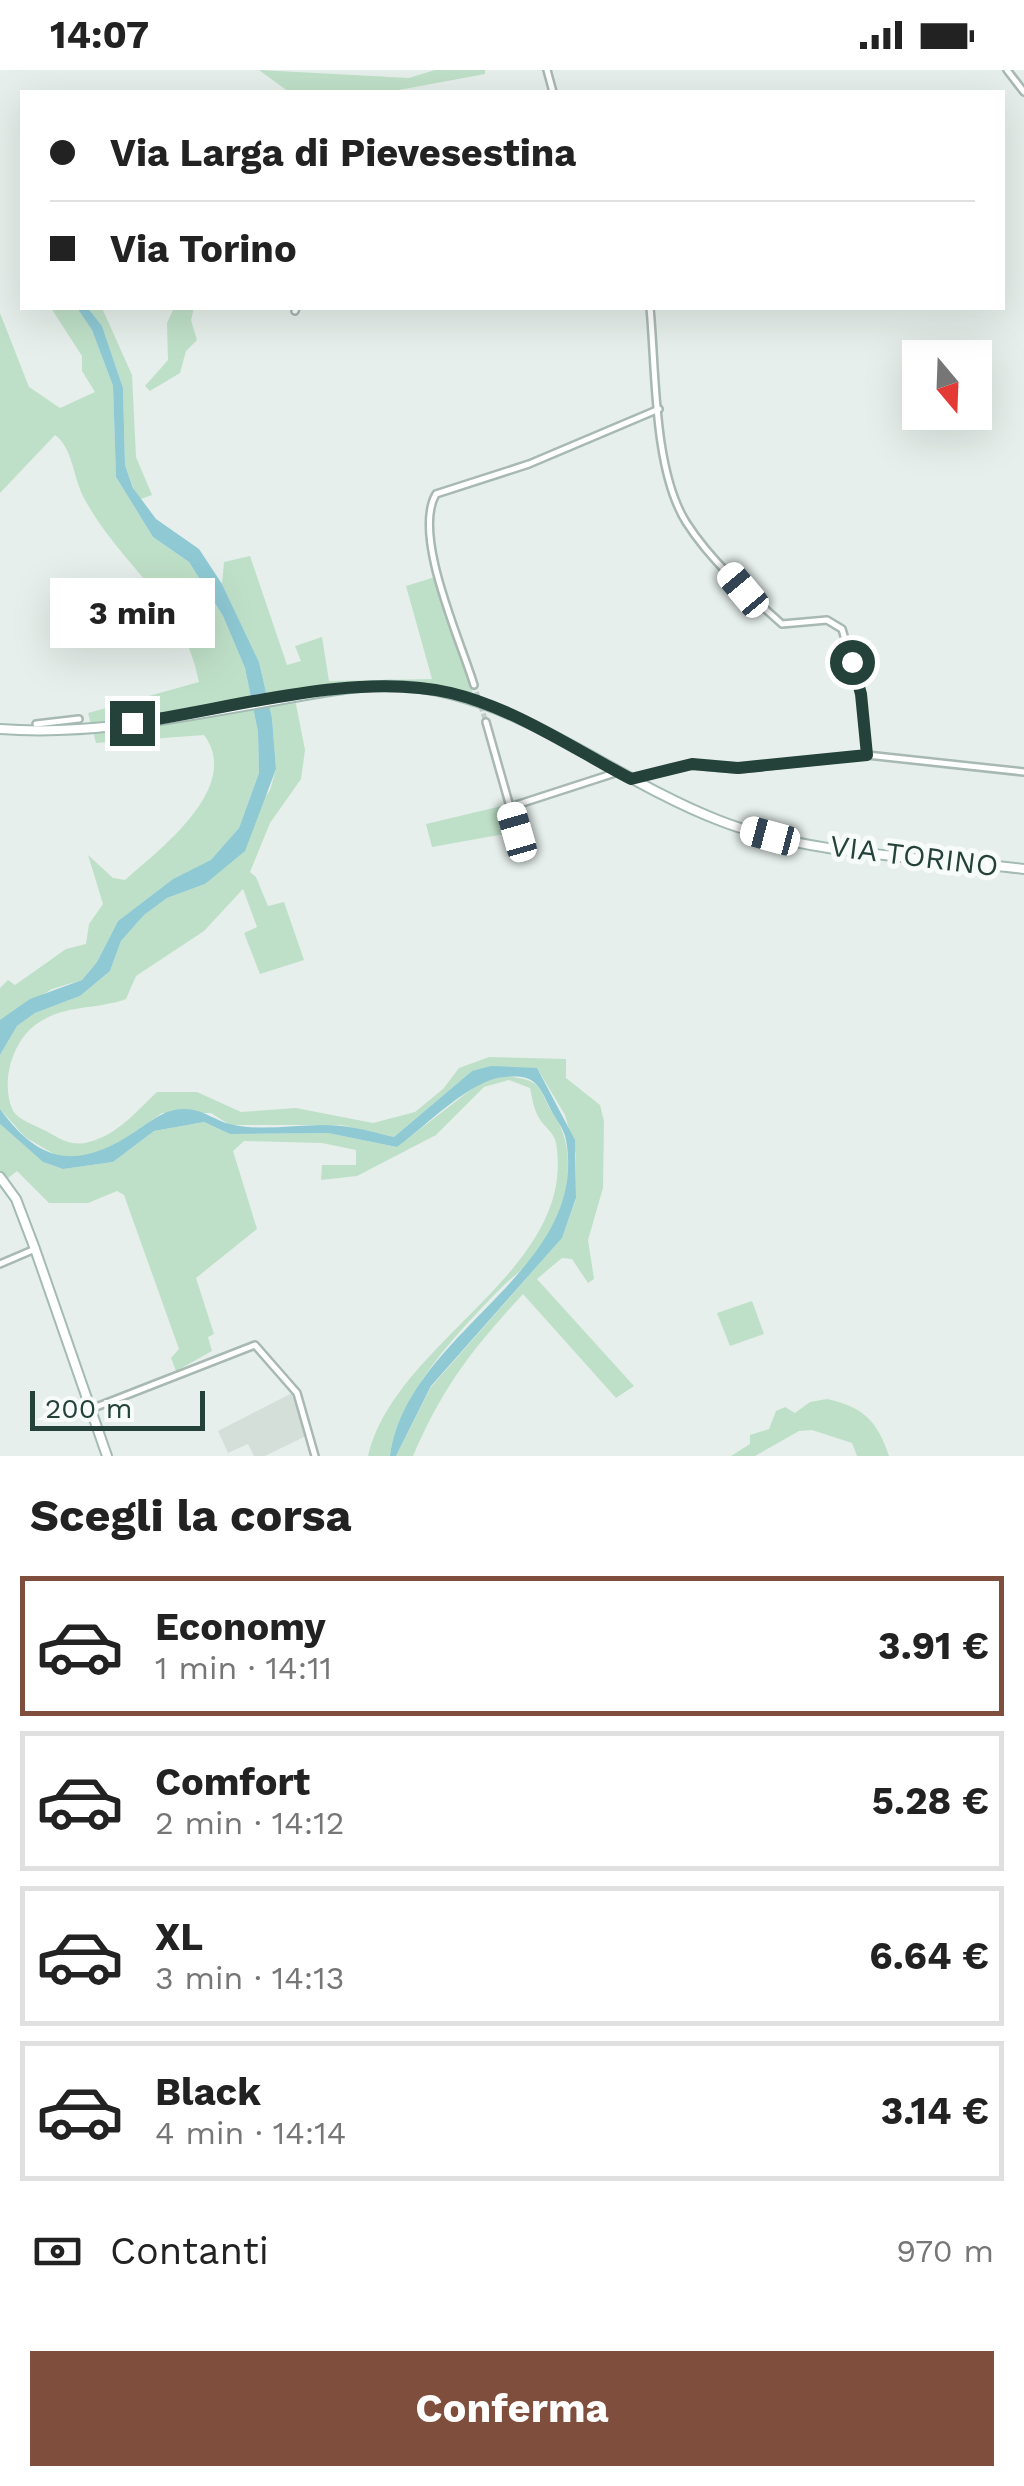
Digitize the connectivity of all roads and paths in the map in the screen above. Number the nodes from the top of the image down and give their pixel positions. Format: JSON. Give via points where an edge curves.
{"nodes":[{"id":1,"x":1017,"y":70,"type":"edge"},
{"id":2,"x":1009,"y":73,"type":"edge"},
{"id":3,"x":1024,"y":92,"type":"edge"},
{"id":4,"x":650,"y":310,"type":"edge"},
{"id":5,"x":659,"y":409,"type":"junction"},
{"id":6,"x":474,"y":685,"type":"tunnel mouth"},
{"id":7,"x":79,"y":720,"type":"dead end"},
{"id":8,"x":486,"y":722,"type":"tunnel mouth"},
{"id":9,"x":57,"y":723,"type":"junction"},
{"id":10,"x":36,"y":724,"type":"dead end"},
{"id":11,"x":0,"y":730,"type":"edge"},
{"id":12,"x":48,"y":732,"type":"junction"},
{"id":13,"x":867,"y":755,"type":"junction"},
{"id":14,"x":618,"y":772,"type":"junction"},
{"id":15,"x":1024,"y":772,"type":"edge"},
{"id":16,"x":631,"y":779,"type":"junction"},
{"id":17,"x":510,"y":807,"type":"junction"},
{"id":18,"x":518,"y":834,"type":"dead end"},
{"id":19,"x":1024,"y":869,"type":"edge"},
{"id":20,"x":0,"y":1176,"type":"edge"},
{"id":21,"x":35,"y":1248,"type":"junction"},
{"id":22,"x":0,"y":1264,"type":"edge"},
{"id":23,"x":91,"y":1410,"type":"junction"},
{"id":24,"x":107,"y":1456,"type":"edge"},
{"id":25,"x":315,"y":1456,"type":"edge"}],
"edges":[{"from":1,"to":2,"type":"street"},
{"from":2,"to":3,"type":"street"},
{"from":4,"to":5,"type":"street"},
{"from":5,"to":6,"type":"street","via":[[529,464],[436,494],[429,506],[429,542]]},
{"from":5,"to":13,"type":"street","via":[[672,486],[686,521],[743,590],[782,624],[827,620],[842,630],[861,694]]},
{"from":7,"to":9,"type":"street"},
{"from":8,"to":17,"type":"street"},
{"from":9,"to":10,"type":"street"},
{"from":9,"to":12,"type":"street"},
{"from":11,"to":12,"type":"main road","name":"VIA TORINO"},
{"from":12,"to":14,"type":"main road","name":"VIA TORINO","via":[[400,686],[452,694],[518,720]]},
{"from":13,"to":15,"type":"street"},
{"from":13,"to":16,"type":"street","via":[[738,768],[692,764]]},
{"from":14,"to":16,"type":"main road","name":"VIA TORINO"},
{"from":14,"to":17,"type":"street"},
{"from":16,"to":19,"type":"main road","name":"VIA TORINO","via":[[717,820],[770,836]]},
{"from":17,"to":18,"type":"street"},
{"from":20,"to":21,"type":"main road"},
{"from":21,"to":22,"type":"street"},
{"from":21,"to":23,"type":"main road"},
{"from":23,"to":24,"type":"main road"},
{"from":23,"to":25,"type":"street","via":[[255,1345],[297,1393]]}]}
